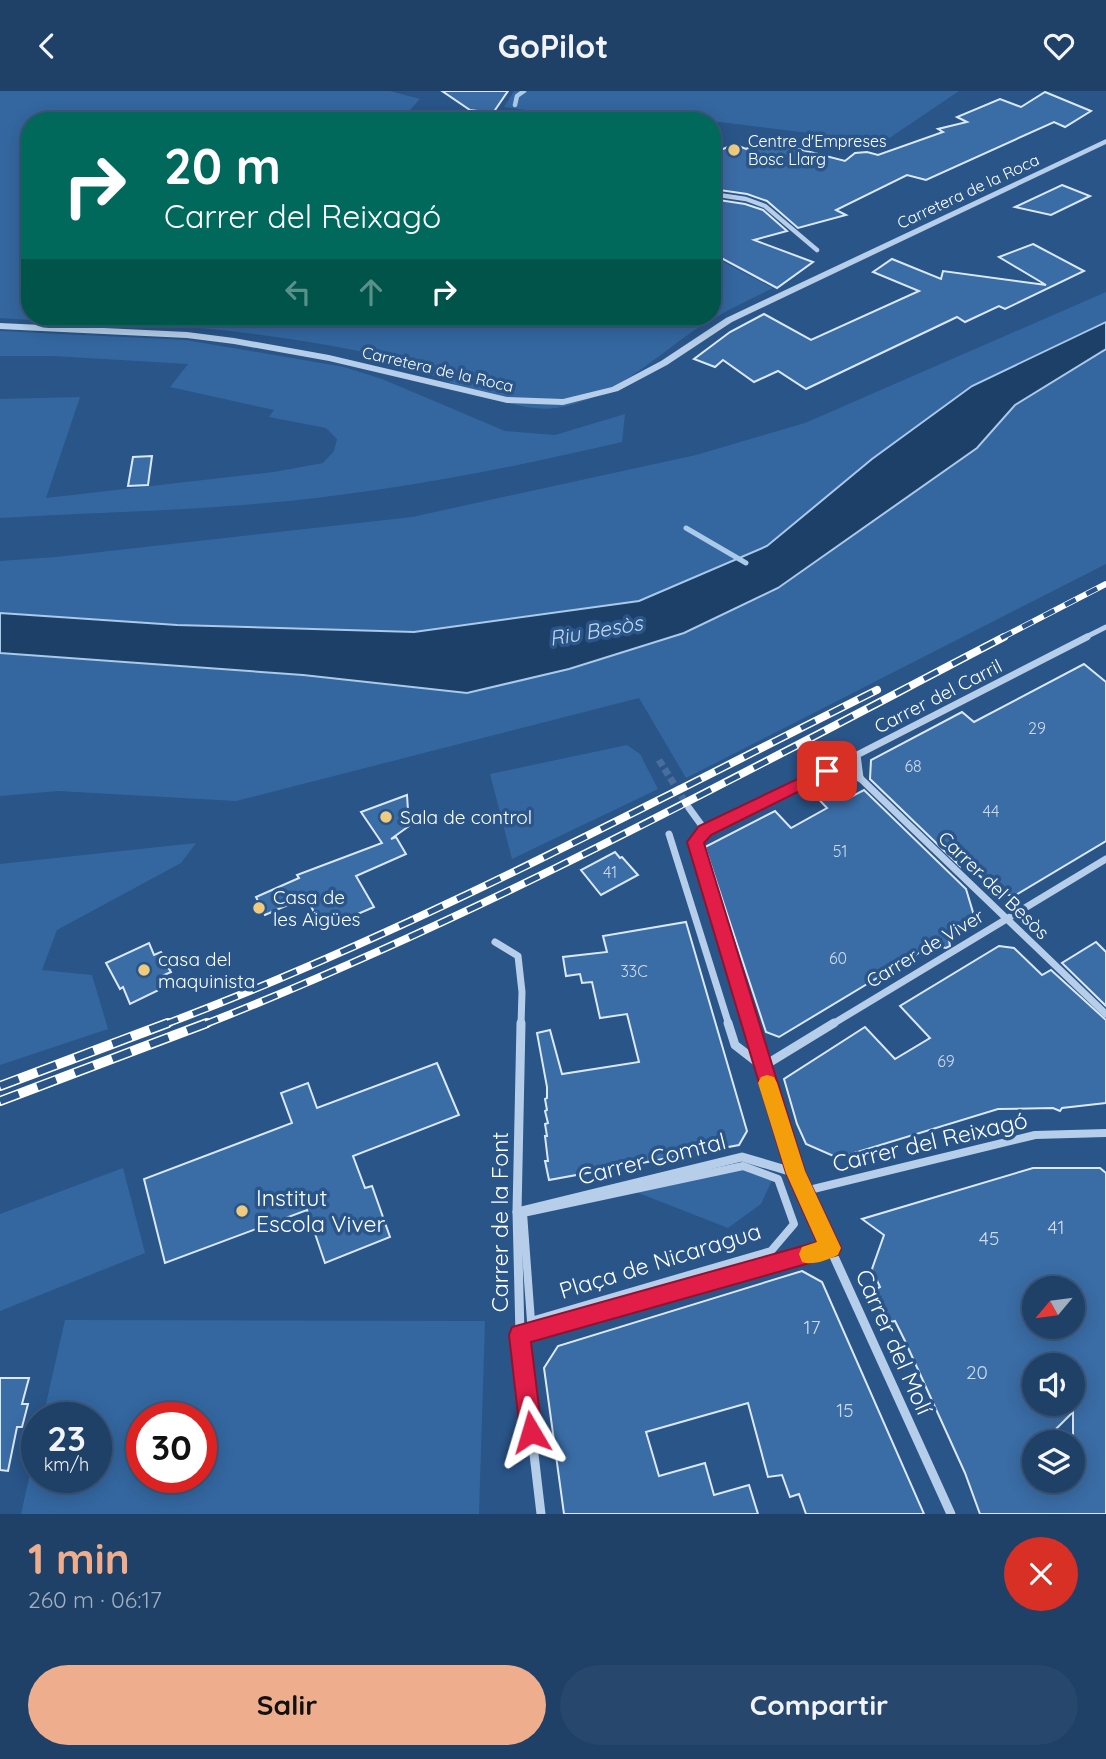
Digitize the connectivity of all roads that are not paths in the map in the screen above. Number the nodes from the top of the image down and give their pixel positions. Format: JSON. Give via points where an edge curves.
{"nodes":[{"id":1,"x":1106,"y":141,"type":"edge"},
{"id":2,"x":721,"y":196,"type":"edge"},
{"id":3,"x":817,"y":250,"type":"dead end"},
{"id":4,"x":0,"y":325,"type":"edge"},
{"id":5,"x":721,"y":325,"type":"edge"},
{"id":6,"x":719,"y":326,"type":"edge"},
{"id":7,"x":1104,"y":630,"type":"edge"},
{"id":8,"x":860,"y":778,"type":"junction"},
{"id":9,"x":689,"y":808,"type":"tunnel mouth"},
{"id":10,"x":705,"y":830,"type":"junction"},
{"id":11,"x":669,"y":834,"type":"dead end"},
{"id":12,"x":1106,"y":859,"type":"edge"},
{"id":13,"x":1005,"y":918,"type":"junction"},
{"id":14,"x":495,"y":941,"type":"dead end"},
{"id":15,"x":1106,"y":1014,"type":"edge"},
{"id":16,"x":762,"y":1066,"type":"junction"},
{"id":17,"x":1106,"y":1133,"type":"edge"},
{"id":18,"x":796,"y":1173,"type":"junction"},
{"id":19,"x":805,"y":1191,"type":"junction"},
{"id":20,"x":517,"y":1212,"type":"junction"},
{"id":21,"x":831,"y":1248,"type":"junction"},
{"id":22,"x":530,"y":1321,"type":"joint"},
{"id":23,"x":520,"y":1335,"type":"junction"},
{"id":24,"x":541,"y":1514,"type":"edge"},
{"id":25,"x":951,"y":1514,"type":"edge"}],
"edges":[{"from":1,"to":5,"type":"street","name":"Carretera de la Roca"},
{"from":2,"to":3,"type":"street","via":[[755,202]]},
{"from":4,"to":6,"type":"street","name":"Carretera de la Roca","via":[[211,338],[538,403],[581,399],[633,380]]},
{"from":7,"to":8,"type":"street","name":"Carrer del Carril","via":[[857,755]]},
{"from":8,"to":10,"type":"street","via":[[827,771]]},
{"from":8,"to":13,"type":"street","name":"Carrer del Besòs"},
{"from":9,"to":10,"type":"street"},
{"from":10,"to":16,"type":"street","name":"Carrer del Molí","via":[[695,842]]},
{"from":11,"to":16,"type":"street","via":[[735,1045]]},
{"from":12,"to":13,"type":"street","name":"Carrer de Viver"},
{"from":13,"to":15,"type":"street","name":"Carrer del Besòs"},
{"from":13,"to":16,"type":"street","name":"Carrer de Viver"},
{"from":14,"to":20,"type":"street","name":"Carrer de la Font","via":[[518,956],[522,992]]},
{"from":16,"to":18,"type":"street","name":"Carrer del Molí"},
{"from":17,"to":19,"type":"street","name":"Carrer del Reixagó","via":[[1035,1135]]},
{"from":18,"to":19,"type":"street","name":"Carrer del Molí"},
{"from":18,"to":20,"type":"street","name":"Carrer Comtal","via":[[742,1157]]},
{"from":19,"to":21,"type":"street","name":"Carrer del Molí"},
{"from":20,"to":23,"type":"street","name":"Carrer de la Font"},
{"from":21,"to":23,"type":"street"},
{"from":21,"to":25,"type":"street","name":"Carrer del Molí"},
{"from":22,"to":22,"type":"street","name":"Plaça de Nicaragua","via":[[771,1251],[794,1224],[778,1179],[743,1166],[523,1213]]},
{"from":23,"to":24,"type":"street","name":"Carrer de la Font"}]}
